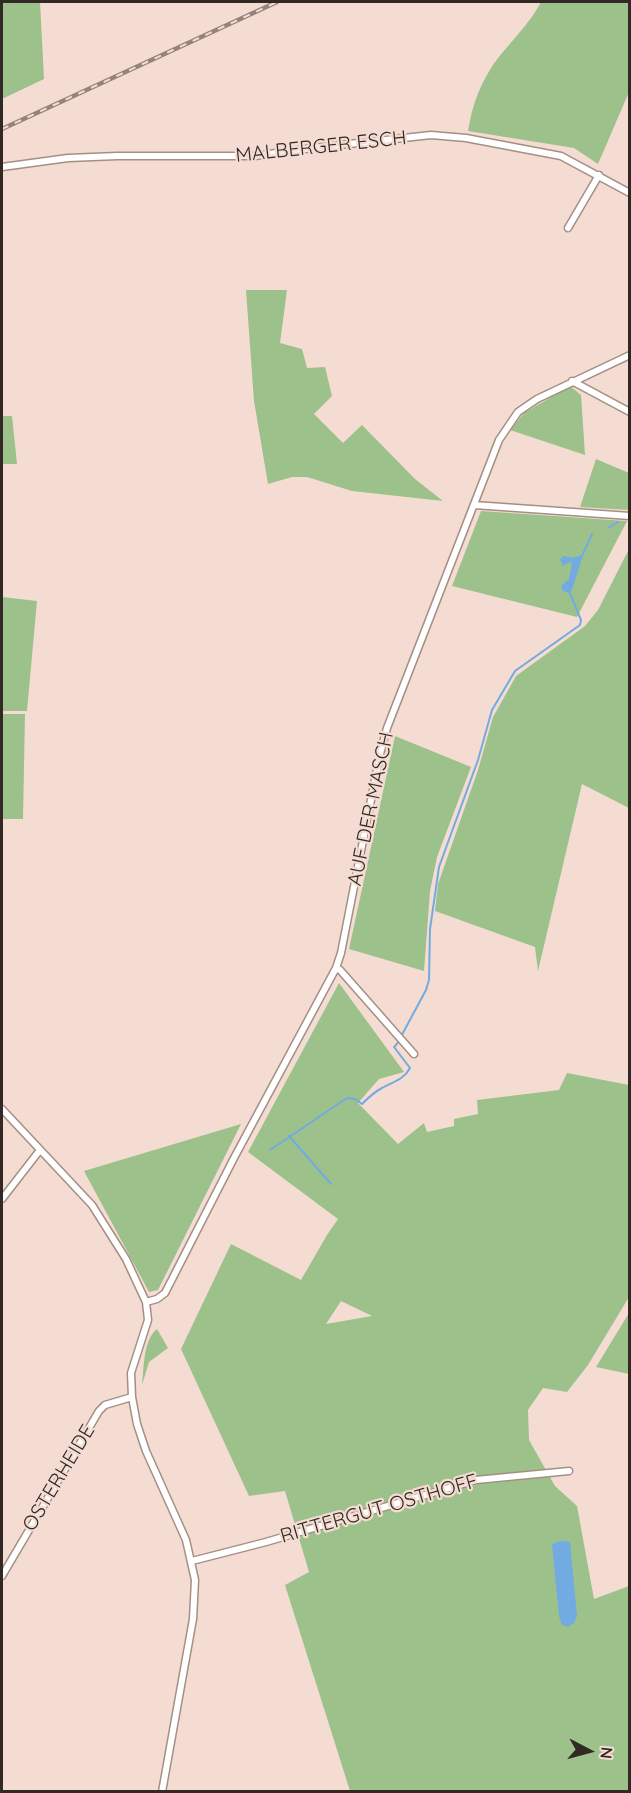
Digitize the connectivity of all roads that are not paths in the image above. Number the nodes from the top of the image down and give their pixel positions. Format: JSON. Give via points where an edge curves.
{"nodes":[{"id":1,"x":2,"y":167,"type":"edge"},
{"id":2,"x":599,"y":175,"type":"junction"},
{"id":3,"x":630,"y":193,"type":"edge"},
{"id":4,"x":568,"y":228,"type":"dead end"},
{"id":5,"x":630,"y":355,"type":"edge"},
{"id":6,"x":572,"y":381,"type":"junction"},
{"id":7,"x":630,"y":412,"type":"edge"},
{"id":8,"x":474,"y":505,"type":"junction"},
{"id":9,"x":630,"y":516,"type":"edge"},
{"id":10,"x":336,"y":968,"type":"junction"},
{"id":11,"x":414,"y":1054,"type":"dead end"},
{"id":12,"x":2,"y":1109,"type":"edge"},
{"id":13,"x":40,"y":1150,"type":"junction"},
{"id":14,"x":2,"y":1199,"type":"edge"},
{"id":15,"x":146,"y":1302,"type":"junction"},
{"id":16,"x":132,"y":1397,"type":"junction"},
{"id":17,"x":569,"y":1471,"type":"dead end"},
{"id":18,"x":192,"y":1561,"type":"junction"},
{"id":19,"x":2,"y":1576,"type":"edge"},
{"id":20,"x":162,"y":1791,"type":"edge"}],
"edges":[{"from":1,"to":2,"type":"street","name":"MALBERGER ESCH","via":[[68,158],[255,156],[431,135],[561,156]]},
{"from":2,"to":3,"type":"street","name":"MALBERGER ESCH"},
{"from":2,"to":4,"type":"street"},
{"from":5,"to":6,"type":"street","name":"AUF DER MASCH"},
{"from":6,"to":7,"type":"street"},
{"from":6,"to":8,"type":"street","name":"AUF DER MASCH","via":[[518,412],[499,440]]},
{"from":8,"to":9,"type":"street"},
{"from":8,"to":10,"type":"street","name":"AUF DER MASCH","via":[[387,728]]},
{"from":10,"to":11,"type":"street"},
{"from":10,"to":15,"type":"street","name":"AUF DER MASCH","via":[[165,1293]]},
{"from":12,"to":13,"type":"street"},
{"from":13,"to":14,"type":"street"},
{"from":13,"to":15,"type":"street","via":[[92,1205],[126,1259]]},
{"from":15,"to":16,"type":"street","via":[[147,1320],[133,1366]]},
{"from":16,"to":18,"type":"street","via":[[146,1451]]},
{"from":16,"to":19,"type":"street","name":"OSTERHEIDE","via":[[105,1405],[99,1411]]},
{"from":17,"to":18,"type":"street","name":"RITTERGUT OSTHOFF","via":[[476,1480]]},
{"from":18,"to":20,"type":"street","via":[[193,1619]]}]}
